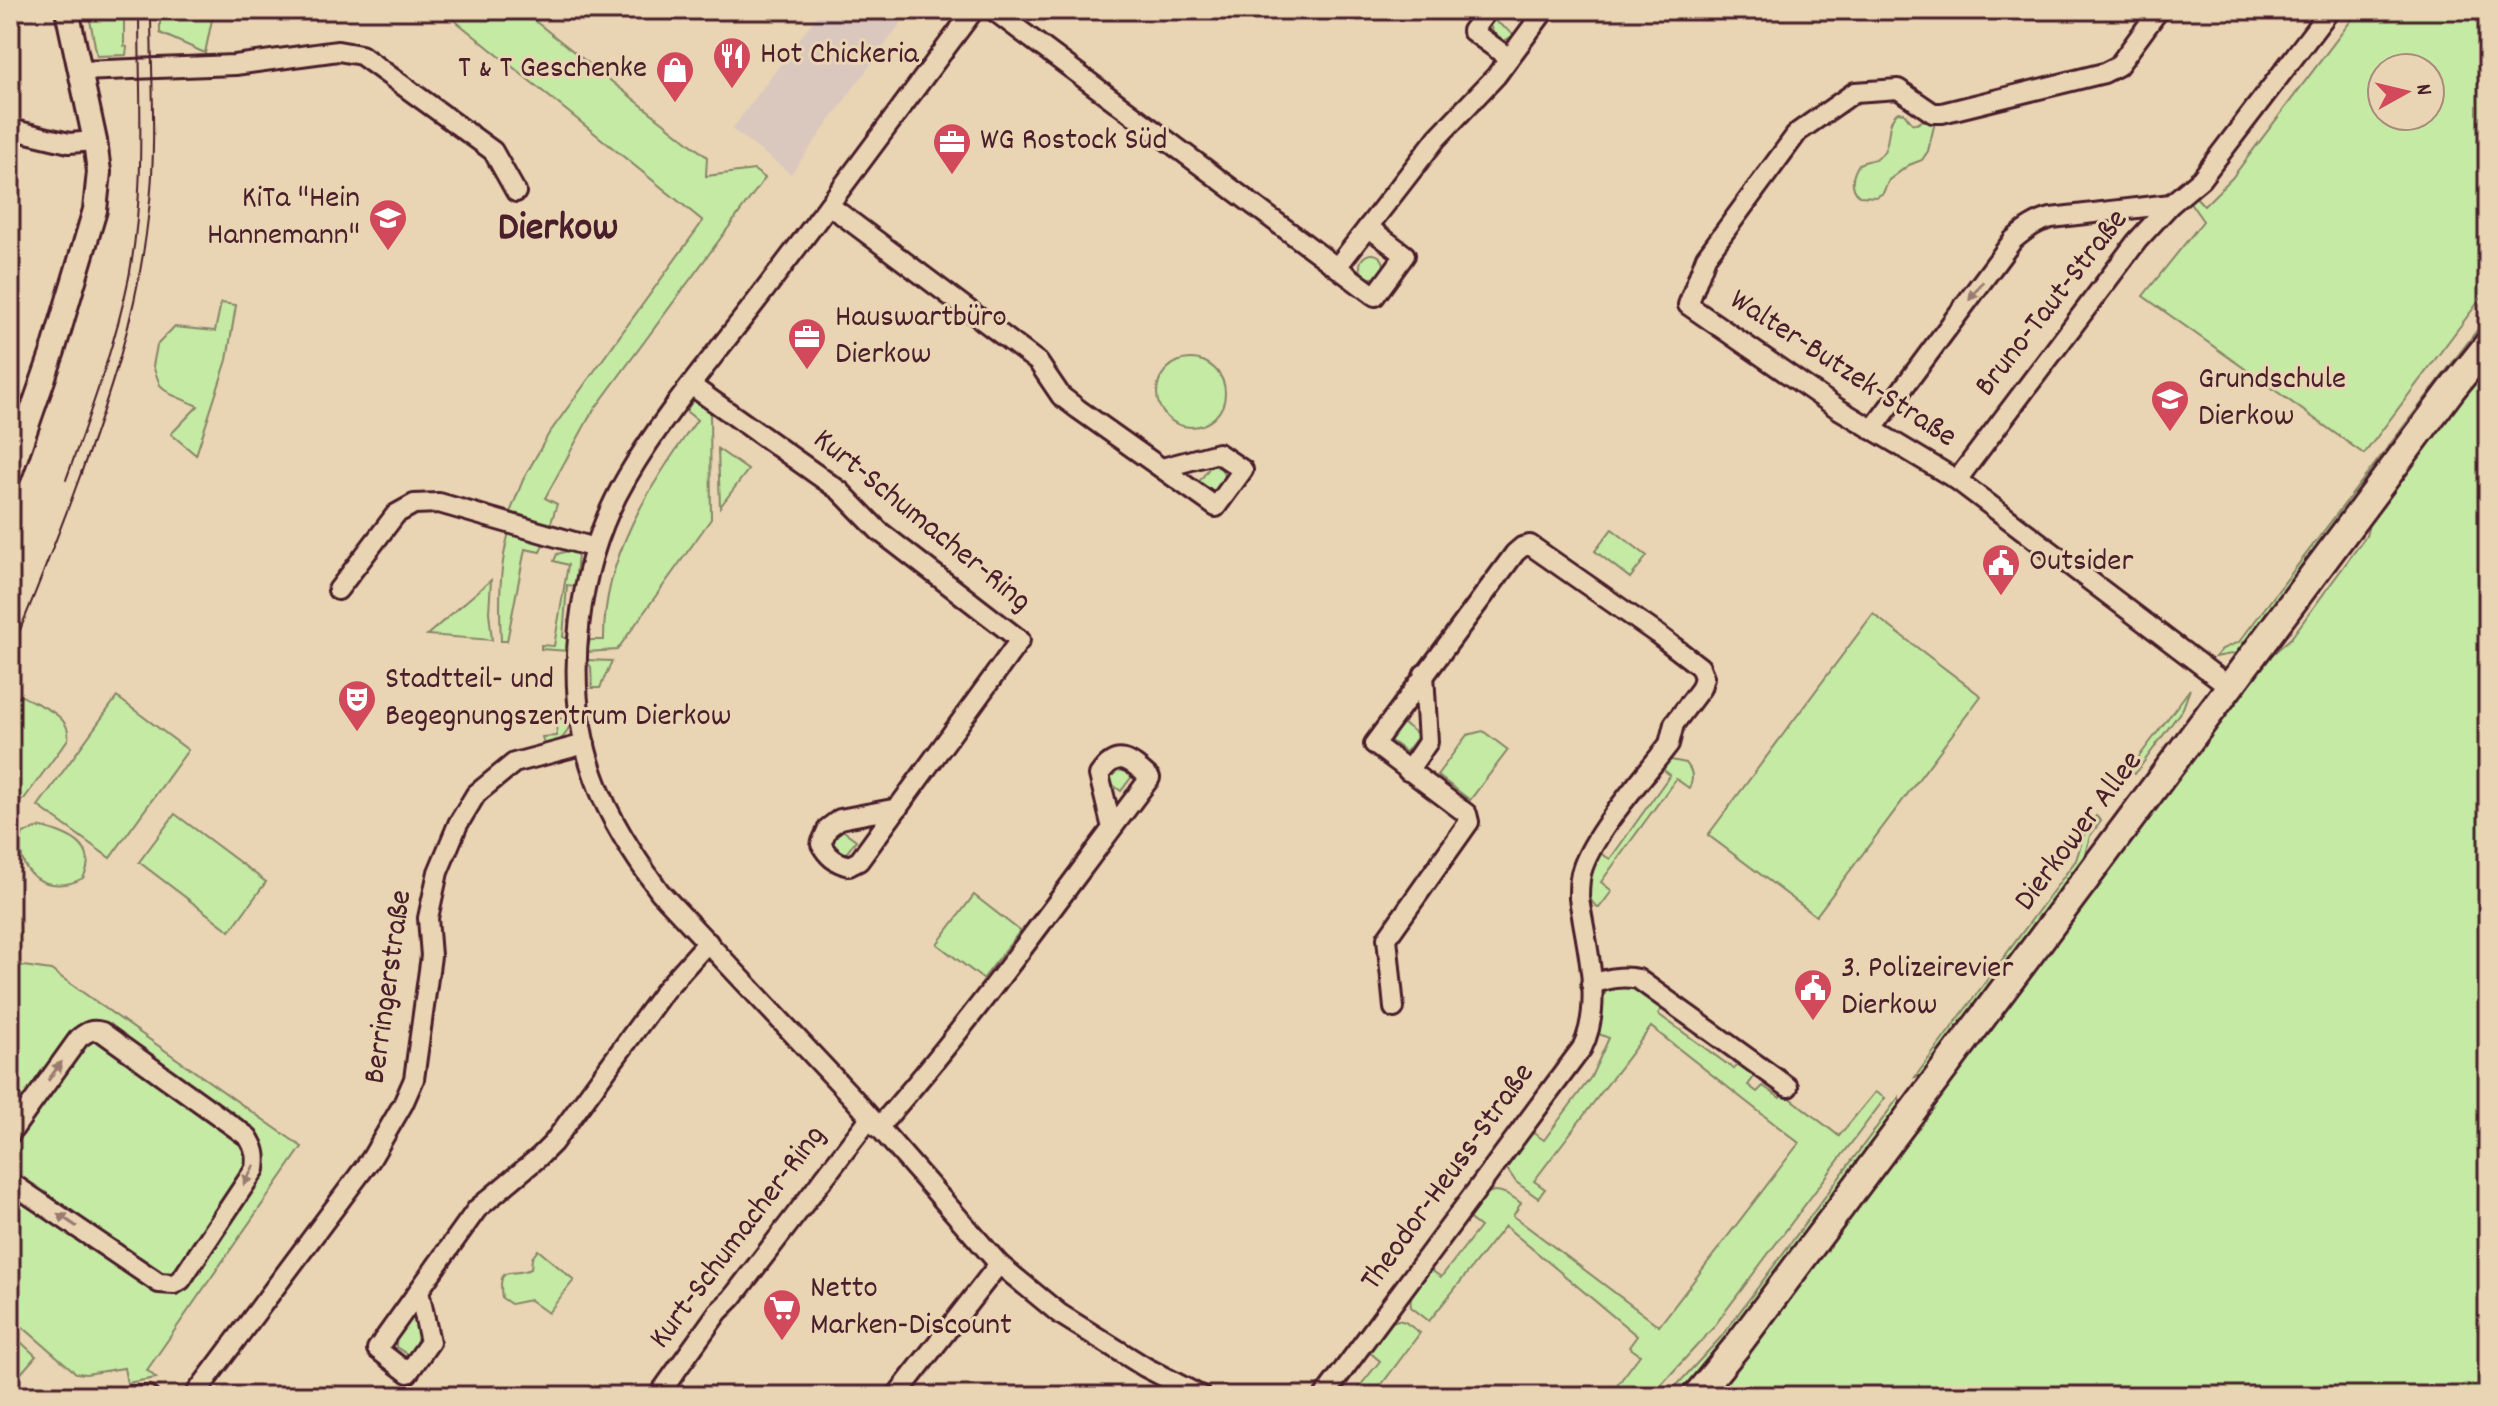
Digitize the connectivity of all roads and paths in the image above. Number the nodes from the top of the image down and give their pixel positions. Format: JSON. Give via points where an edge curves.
{"nodes":[{"id":1,"x":67,"y":10,"type":"edge"},
{"id":2,"x":974,"y":10,"type":"edge"},
{"id":3,"x":993,"y":10,"type":"edge"},
{"id":4,"x":1488,"y":10,"type":"edge"},
{"id":5,"x":1545,"y":10,"type":"edge"},
{"id":6,"x":2159,"y":10,"type":"edge"},
{"id":7,"x":2330,"y":10,"type":"edge"},
{"id":8,"x":1509,"y":58,"type":"junction"},
{"id":9,"x":81,"y":71,"type":"junction"},
{"id":10,"x":10,"y":129,"type":"edge"},
{"id":11,"x":95,"y":141,"type":"junction"},
{"id":12,"x":516,"y":192,"type":"dead end"},
{"id":13,"x":2171,"y":204,"type":"junction"},
{"id":14,"x":829,"y":205,"type":"junction"},
{"id":15,"x":1368,"y":227,"type":"junction"},
{"id":16,"x":1337,"y":267,"type":"junction"},
{"id":17,"x":2488,"y":344,"type":"edge"},
{"id":18,"x":692,"y":386,"type":"junction"},
{"id":19,"x":1872,"y":430,"type":"junction"},
{"id":20,"x":1162,"y":468,"type":"dead end"},
{"id":21,"x":10,"y":474,"type":"edge"},
{"id":22,"x":1957,"y":480,"type":"junction"},
{"id":23,"x":595,"y":548,"type":"junction"},
{"id":24,"x":338,"y":590,"type":"dead end"},
{"id":25,"x":1424,"y":674,"type":"junction"},
{"id":26,"x":2230,"y":687,"type":"junction"},
{"id":27,"x":585,"y":744,"type":"junction"},
{"id":28,"x":1408,"y":771,"type":"junction"},
{"id":29,"x":898,"y":808,"type":"dead end"},
{"id":30,"x":1112,"y":828,"type":"dead end"},
{"id":31,"x":708,"y":942,"type":"junction"},
{"id":32,"x":1591,"y":984,"type":"junction"},
{"id":33,"x":1394,"y":1008,"type":"dead end"},
{"id":34,"x":1788,"y":1087,"type":"dead end"},
{"id":35,"x":874,"y":1123,"type":"junction"},
{"id":36,"x":10,"y":1134,"type":"edge"},
{"id":37,"x":10,"y":1182,"type":"edge"},
{"id":38,"x":999,"y":1264,"type":"junction"},
{"id":39,"x":419,"y":1291,"type":"dead end"},
{"id":40,"x":131,"y":1396,"type":"edge"},
{"id":41,"x":148,"y":1396,"type":"edge"},
{"id":42,"x":194,"y":1396,"type":"edge"},
{"id":43,"x":658,"y":1396,"type":"edge"},
{"id":44,"x":896,"y":1396,"type":"edge"},
{"id":45,"x":1201,"y":1396,"type":"edge"},
{"id":46,"x":1324,"y":1396,"type":"edge"},
{"id":47,"x":1696,"y":1396,"type":"edge"}],
"edges":[{"from":1,"to":9,"type":"street"},
{"from":2,"to":14,"type":"street","name":"Kurt-Schumacher-Ring"},
{"from":3,"to":16,"type":"street"},
{"from":4,"to":8,"type":"street","via":[[1472,31]]},
{"from":5,"to":8,"type":"street"},
{"from":6,"to":19,"type":"street","name":"Walter-Butzek-Straße","via":[[2112,71],[1942,113],[1933,113],[1898,89],[1855,92],[1798,132],[1706,257],[1688,305]]},
{"from":7,"to":13,"type":"street","name":"Bruno-Taut-Straße","via":[[2201,179]]},
{"from":8,"to":15,"type":"street","via":[[1437,138]]},
{"from":9,"to":11,"type":"street"},
{"from":9,"to":12,"type":"street","via":[[235,65],[338,51],[361,55],[493,151]]},
{"from":10,"to":11,"type":"street","via":[[69,143]]},
{"from":11,"to":21,"type":"street","via":[[95,210]]},
{"from":13,"to":19,"type":"street","name":"Bruno-Taut-Straße","one_way":true,"via":[[2051,218],[2024,230]]},
{"from":13,"to":22,"type":"street","name":"Bruno-Taut-Straße","via":[[2137,241]]},
{"from":14,"to":18,"type":"street","name":"Kurt-Schumacher-Ring"},
{"from":14,"to":20,"type":"street","via":[[1038,362],[1061,396]]},
{"from":15,"to":16,"type":"street"},
{"from":15,"to":16,"type":"street","via":[[1405,255],[1375,296]]},
{"from":17,"to":26,"type":"main road","name":"Dierkower Allee"},
{"from":18,"to":23,"type":"street","name":"Kurt-Schumacher-Ring","via":[[625,480]]},
{"from":18,"to":29,"type":"street","name":"Kurt-Schumacher-Ring","via":[[840,491],[879,531],[1020,640]]},
{"from":19,"to":22,"type":"street","name":"Walter-Butzek-Straße"},
{"from":22,"to":26,"type":"street","name":"Walter-Butzek-Straße"},
{"from":23,"to":24,"type":"street","via":[[439,503],[414,504],[396,514]]},
{"from":23,"to":27,"type":"street","name":"Kurt-Schumacher-Ring","via":[[579,638]]},
{"from":25,"to":28,"type":"street","via":[[1428,742]]},
{"from":25,"to":28,"type":"street","name":"Theodor-Heuss-Straße","via":[[1374,744]]},
{"from":25,"to":32,"type":"street","name":"Theodor-Heuss-Straße","via":[[1515,553],[1530,545],[1700,667],[1701,688],[1674,724],[1669,744],[1583,867],[1579,898]]},
{"from":26,"to":47,"type":"main road","name":"Dierkower Allee"},
{"from":27,"to":31,"type":"street","name":"Kurt-Schumacher-Ring","via":[[607,809],[633,855]]},
{"from":27,"to":42,"type":"street","name":"Berringerstraße","via":[[514,763],[476,794],[458,824],[438,872],[428,918],[431,956],[414,1079],[403,1104],[371,1159]]},
{"from":28,"to":33,"type":"street","name":"Theodor-Heuss-Straße","via":[[1467,814],[1469,822],[1387,938]]},
{"from":30,"to":35,"type":"street","name":"Kurt-Schumacher-Ring","via":[[918,1083]]},
{"from":31,"to":35,"type":"street","name":"Kurt-Schumacher-Ring"},
{"from":31,"to":39,"type":"street","via":[[665,990],[553,1143],[477,1209]]},
{"from":32,"to":34,"type":"street","via":[[1614,977],[1638,979]]},
{"from":32,"to":46,"type":"street","name":"Theodor-Heuss-Straße","via":[[1592,1019],[1582,1048]]},
{"from":35,"to":38,"type":"street","name":"Kurt-Schumacher-Ring"},
{"from":35,"to":43,"type":"street","name":"Kurt-Schumacher-Ring","via":[[718,1312]]},
{"from":36,"to":37,"type":"street","one_way":true,"via":[[79,1038],[95,1030],[248,1137],[256,1150],[255,1169],[174,1284],[159,1283]]},
{"from":38,"to":44,"type":"street"},
{"from":38,"to":45,"type":"street","name":"Kurt-Schumacher-Ring","via":[[1060,1314]]},
{"from":40,"to":41,"type":"street"}]}
